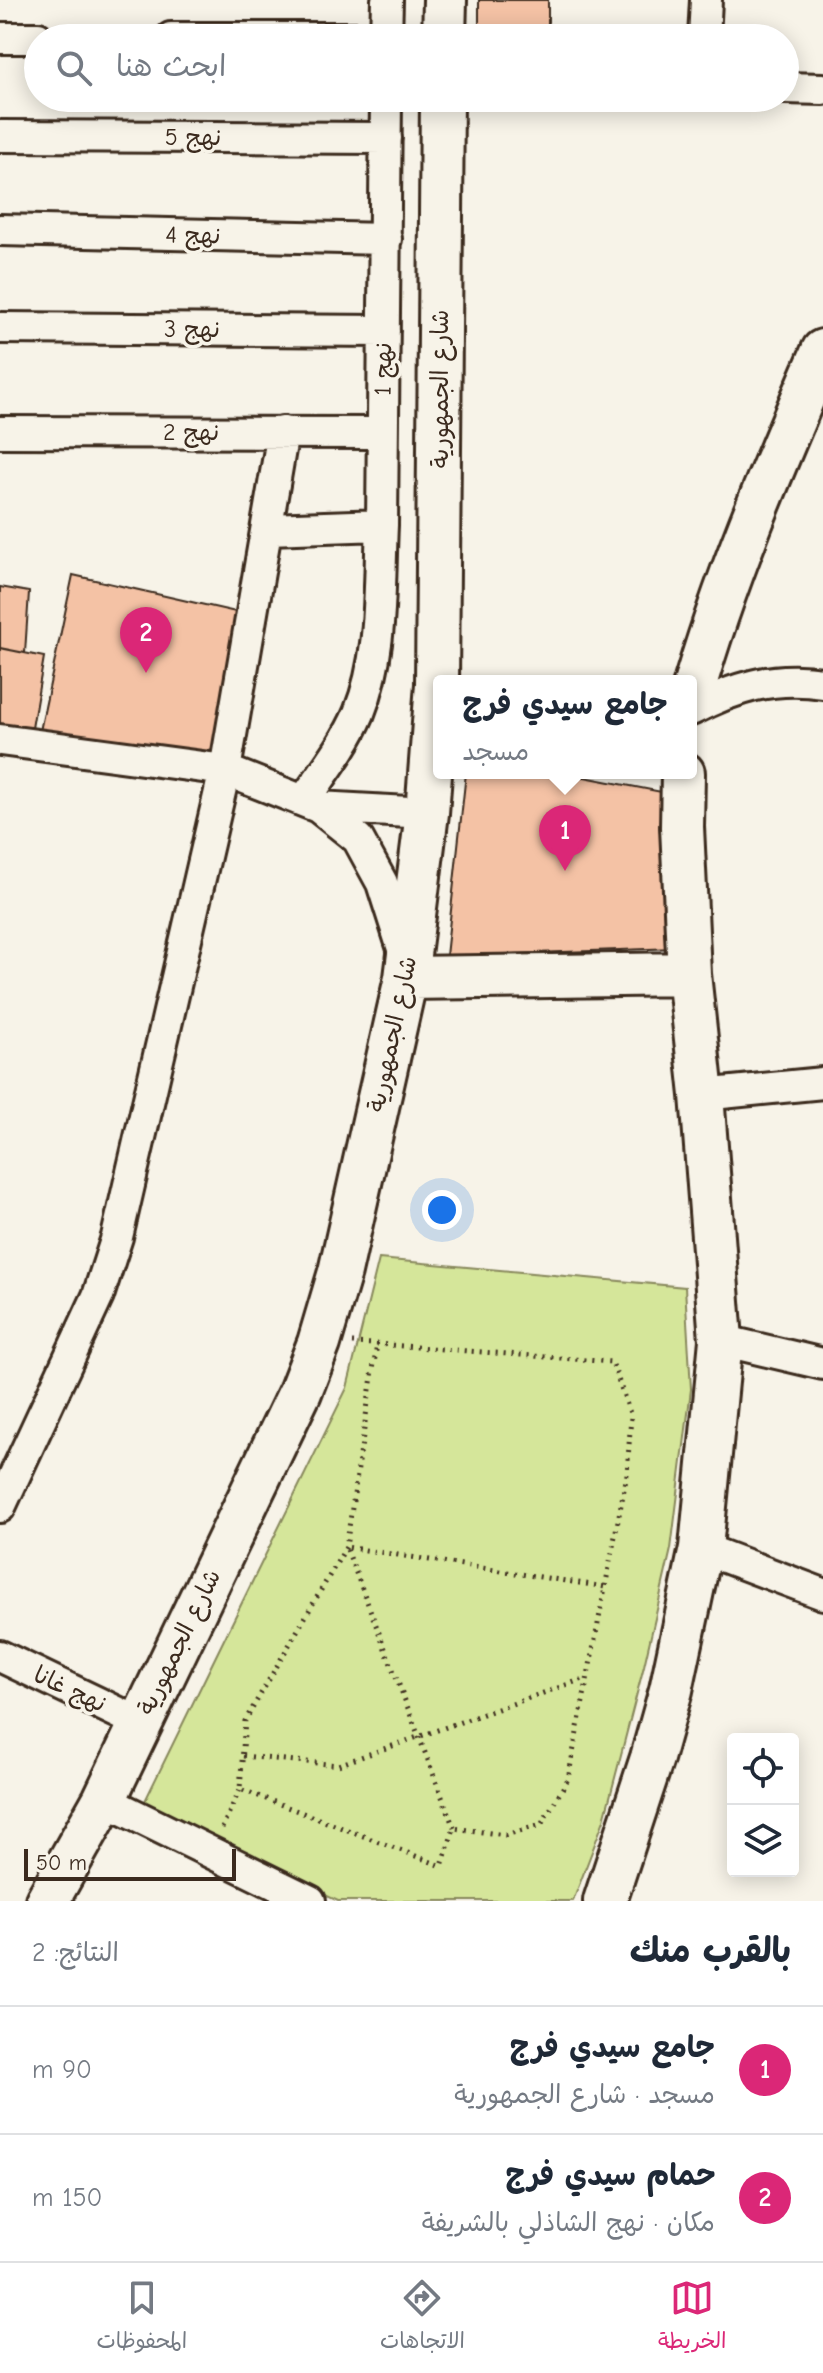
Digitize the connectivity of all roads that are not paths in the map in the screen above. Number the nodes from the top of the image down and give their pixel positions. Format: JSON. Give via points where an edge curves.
{"nodes":[{"id":1,"x":387,"y":0,"type":"edge"},
{"id":2,"x":445,"y":0,"type":"edge"},
{"id":3,"x":706,"y":0,"type":"edge"},
{"id":4,"x":386,"y":24,"type":"edge"},
{"id":5,"x":444,"y":24,"type":"edge"},
{"id":6,"x":705,"y":24,"type":"edge"},
{"id":7,"x":0,"y":38,"type":"edge"},
{"id":8,"x":24,"y":38,"type":"edge"},
{"id":9,"x":799,"y":88,"type":"edge"},
{"id":10,"x":823,"y":89,"type":"edge"},
{"id":11,"x":386,"y":112,"type":"edge"},
{"id":12,"x":442,"y":112,"type":"edge"},
{"id":13,"x":0,"y":136,"type":"edge"},
{"id":14,"x":386,"y":138,"type":"junction"},
{"id":15,"x":0,"y":230,"type":"edge"},
{"id":16,"x":386,"y":239,"type":"junction"},
{"id":17,"x":0,"y":328,"type":"edge"},
{"id":18,"x":384,"y":331,"type":"junction"},
{"id":19,"x":823,"y":351,"type":"edge"},
{"id":20,"x":0,"y":432,"type":"edge"},
{"id":21,"x":283,"y":432,"type":"junction"},
{"id":22,"x":382,"y":433,"type":"junction"},
{"id":23,"x":382,"y":525,"type":"junction"},
{"id":24,"x":268,"y":529,"type":"junction"},
{"id":25,"x":437,"y":675,"type":"edge"},
{"id":26,"x":697,"y":679,"type":"edge"},
{"id":27,"x":823,"y":683,"type":"edge"},
{"id":28,"x":697,"y":707,"type":"edge"},
{"id":29,"x":433,"y":736,"type":"edge"},
{"id":30,"x":0,"y":740,"type":"edge"},
{"id":31,"x":225,"y":770,"type":"junction"},
{"id":32,"x":683,"y":779,"type":"edge"},
{"id":33,"x":311,"y":804,"type":"junction"},
{"id":34,"x":427,"y":813,"type":"junction"},
{"id":35,"x":406,"y":972,"type":"junction"},
{"id":36,"x":689,"y":974,"type":"junction"},
{"id":37,"x":823,"y":1083,"type":"edge"},
{"id":38,"x":702,"y":1095,"type":"junction"},
{"id":39,"x":721,"y":1340,"type":"junction"},
{"id":40,"x":823,"y":1364,"type":"edge"},
{"id":41,"x":0,"y":1507,"type":"edge"},
{"id":42,"x":701,"y":1548,"type":"junction"},
{"id":43,"x":823,"y":1594,"type":"edge"},
{"id":44,"x":0,"y":1656,"type":"edge"},
{"id":45,"x":140,"y":1723,"type":"junction"},
{"id":46,"x":104,"y":1800,"type":"junction"},
{"id":47,"x":47,"y":1901,"type":"edge"},
{"id":48,"x":310,"y":1901,"type":"edge"},
{"id":49,"x":605,"y":1901,"type":"edge"}],
"edges":[{"from":1,"to":4,"type":"street"},
{"from":2,"to":5,"type":"main road"},
{"from":3,"to":6,"type":"street"},
{"from":7,"to":8,"type":"street"},
{"from":9,"to":10,"type":"street"},
{"from":11,"to":14,"type":"street","name":"نهج 1"},
{"from":12,"to":25,"type":"main road","name":"شارع الجمهورية"},
{"from":13,"to":14,"type":"street","name":"نهج 5"},
{"from":14,"to":16,"type":"street","name":"نهج 1"},
{"from":15,"to":16,"type":"street","name":"نهج 4"},
{"from":16,"to":18,"type":"street","name":"نهج 1"},
{"from":17,"to":18,"type":"street","name":"نهج 3"},
{"from":18,"to":22,"type":"street","name":"نهج 1"},
{"from":19,"to":26,"type":"main road","via":[[747,528]]},
{"from":20,"to":21,"type":"street","name":"نهج 2"},
{"from":21,"to":22,"type":"street","name":"نهج 2"},
{"from":21,"to":24,"type":"street"},
{"from":22,"to":23,"type":"street","name":"نهج 1"},
{"from":23,"to":24,"type":"street"},
{"from":23,"to":33,"type":"street","name":"نهج 1","via":[[375,658],[359,713]]},
{"from":24,"to":31,"type":"street"},
{"from":27,"to":28,"type":"street","via":[[758,684]]},
{"from":29,"to":34,"type":"main road","name":"شارع الجمهورية"},
{"from":30,"to":31,"type":"street"},
{"from":31,"to":33,"type":"street"},
{"from":31,"to":41,"type":"street","via":[[117,1237],[98,1296]]},
{"from":32,"to":36,"type":"main road"},
{"from":33,"to":34,"type":"street"},
{"from":33,"to":35,"type":"street","via":[[358,839],[382,883]]},
{"from":34,"to":35,"type":"main road","name":"شارع الجمهورية"},
{"from":35,"to":36,"type":"main road"},
{"from":35,"to":45,"type":"main road","name":"شارع الجمهورية","via":[[340,1272],[319,1343]]},
{"from":36,"to":38,"type":"main road"},
{"from":37,"to":38,"type":"street"},
{"from":38,"to":39,"type":"main road"},
{"from":39,"to":40,"type":"street"},
{"from":39,"to":42,"type":"main road"},
{"from":42,"to":43,"type":"street"},
{"from":42,"to":49,"type":"main road","via":[[660,1731]]},
{"from":44,"to":45,"type":"street","name":"نهج غانا"},
{"from":45,"to":46,"type":"main road","name":"شارع الجمهورية"},
{"from":46,"to":47,"type":"main road","name":"شارع الجمهورية"},
{"from":46,"to":48,"type":"street"}]}
